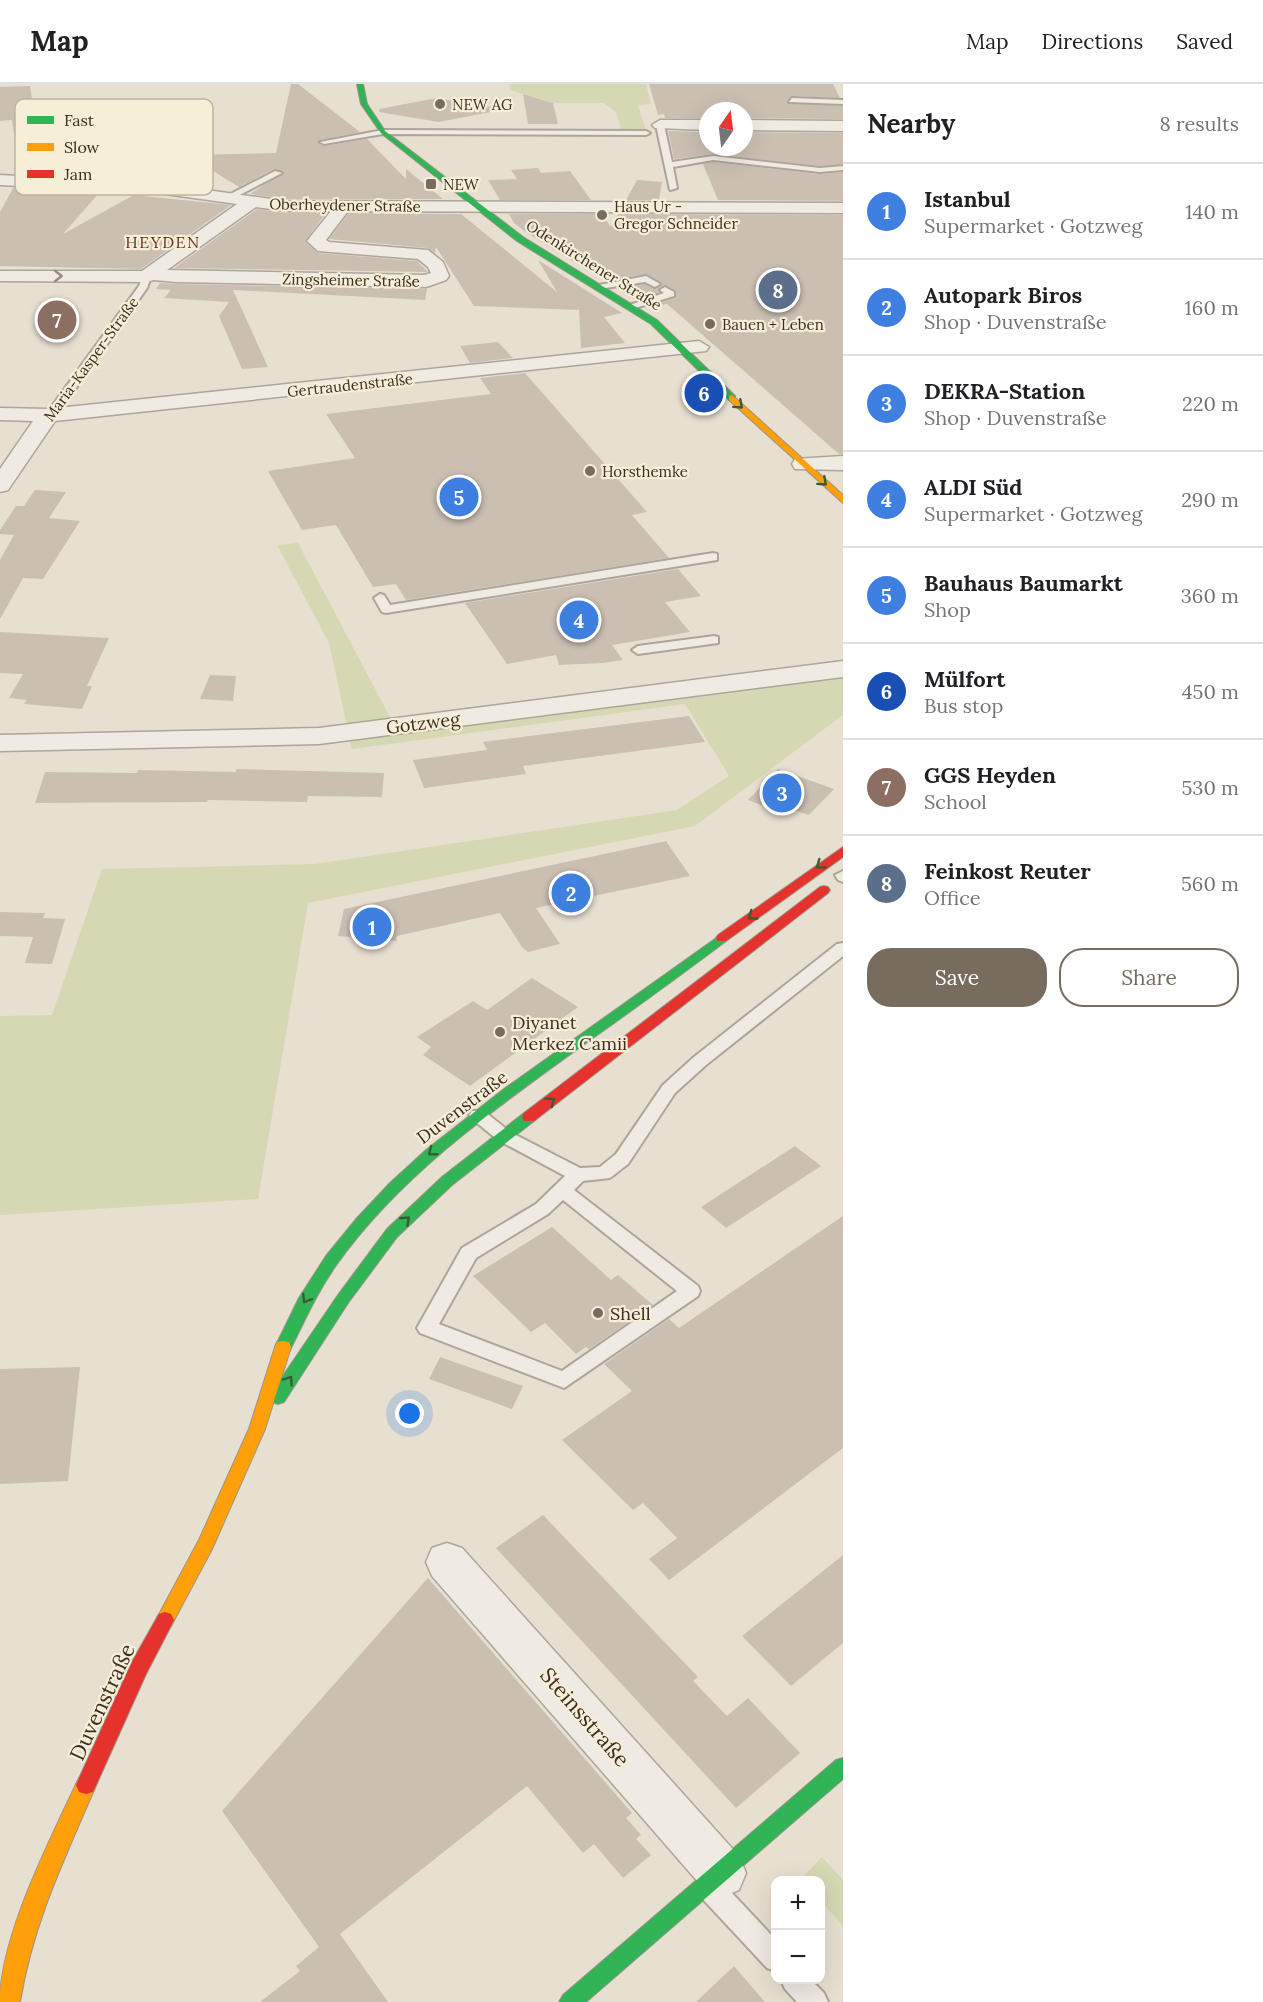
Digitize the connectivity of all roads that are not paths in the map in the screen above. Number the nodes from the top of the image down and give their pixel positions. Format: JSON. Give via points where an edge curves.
{"nodes":[{"id":1,"x":360,"y":84,"type":"edge"},
{"id":2,"x":375,"y":84,"type":"edge"},
{"id":3,"x":792,"y":100,"type":"dead end"},
{"id":4,"x":843,"y":102,"type":"edge"},
{"id":5,"x":753,"y":125,"type":"edge"},
{"id":6,"x":699,"y":126,"type":"edge"},
{"id":7,"x":843,"y":126,"type":"edge"},
{"id":8,"x":653,"y":129,"type":"junction"},
{"id":9,"x":383,"y":132,"type":"junction"},
{"id":10,"x":402,"y":134,"type":"junction"},
{"id":11,"x":324,"y":142,"type":"dead end"},
{"id":12,"x":669,"y":165,"type":"junction"},
{"id":13,"x":843,"y":168,"type":"edge"},
{"id":14,"x":278,"y":173,"type":"dead end"},
{"id":15,"x":0,"y":180,"type":"edge"},
{"id":16,"x":15,"y":181,"type":"edge"},
{"id":17,"x":673,"y":188,"type":"dead end"},
{"id":18,"x":203,"y":195,"type":"edge"},
{"id":19,"x":226,"y":198,"type":"junction"},
{"id":20,"x":250,"y":203,"type":"junction"},
{"id":21,"x":476,"y":207,"type":"junction"},
{"id":22,"x":495,"y":207,"type":"junction"},
{"id":23,"x":342,"y":208,"type":"junction"},
{"id":24,"x":843,"y":208,"type":"edge"},
{"id":25,"x":149,"y":275,"type":"junction"},
{"id":26,"x":0,"y":276,"type":"edge"},
{"id":27,"x":606,"y":284,"type":"junction"},
{"id":28,"x":656,"y":284,"type":"dead end"},
{"id":29,"x":665,"y":290,"type":"dead end"},
{"id":30,"x":646,"y":302,"type":"junction"},
{"id":31,"x":632,"y":306,"type":"junction"},
{"id":32,"x":691,"y":348,"type":"junction"},
{"id":33,"x":724,"y":370,"type":"dead end"},
{"id":34,"x":0,"y":414,"type":"edge"},
{"id":35,"x":48,"y":415,"type":"junction"},
{"id":36,"x":806,"y":456,"type":"junction"},
{"id":37,"x":835,"y":463,"type":"edge"},
{"id":38,"x":843,"y":479,"type":"edge"},
{"id":39,"x":0,"y":485,"type":"edge"},
{"id":40,"x":843,"y":500,"type":"edge"},
{"id":41,"x":713,"y":557,"type":"dead end"},
{"id":42,"x":380,"y":598,"type":"dead end"},
{"id":43,"x":714,"y":640,"type":"dead end"},
{"id":44,"x":638,"y":650,"type":"dead end"},
{"id":45,"x":843,"y":669,"type":"edge"},
{"id":46,"x":0,"y":743,"type":"edge"},
{"id":47,"x":843,"y":851,"type":"edge"},
{"id":48,"x":843,"y":876,"type":"edge"},
{"id":49,"x":843,"y":948,"type":"edge"},
{"id":50,"x":478,"y":1115,"type":"junction"},
{"id":51,"x":504,"y":1136,"type":"junction"},
{"id":52,"x":578,"y":1175,"type":"junction"},
{"id":53,"x":562,"y":1190,"type":"junction"},
{"id":54,"x":257,"y":1429,"type":"junction"},
{"id":55,"x":447,"y":1562,"type":"dead end"},
{"id":56,"x":843,"y":1767,"type":"edge"},
{"id":57,"x":715,"y":1879,"type":"junction"},
{"id":58,"x":771,"y":1952,"type":"edge"},
{"id":59,"x":798,"y":1984,"type":"edge"},
{"id":60,"x":9,"y":2002,"type":"edge"},
{"id":61,"x":570,"y":2002,"type":"edge"},
{"id":62,"x":815,"y":2002,"type":"edge"}],
"edges":[{"from":1,"to":9,"type":"main road","name":"Odenkirchener Straße","via":[[367,113]]},
{"from":2,"to":10,"type":"main road","name":"Odenkirchener Straße","via":[[382,112]]},
{"from":3,"to":4,"type":"lane"},
{"from":5,"to":7,"type":"street"},
{"from":6,"to":8,"type":"street"},
{"from":8,"to":10,"type":"lane"},
{"from":8,"to":12,"type":"lane"},
{"from":9,"to":10,"type":"lane"},
{"from":9,"to":11,"type":"lane"},
{"from":9,"to":21,"type":"main road","name":"Odenkirchener Straße"},
{"from":10,"to":22,"type":"main road","name":"Odenkirchener Straße"},
{"from":12,"to":13,"type":"lane","via":[[713,158],[820,170]]},
{"from":12,"to":17,"type":"lane"},
{"from":14,"to":19,"type":"lane"},
{"from":15,"to":16,"type":"street","name":"Oberheydener Straße"},
{"from":18,"to":19,"type":"street","name":"Oberheydener Straße"},
{"from":19,"to":20,"type":"street","name":"Oberheydener Straße"},
{"from":20,"to":23,"type":"street","name":"Oberheydener Straße"},
{"from":20,"to":25,"type":"street","name":"Maria-Kasper-Straße"},
{"from":21,"to":22,"type":"street","name":"Oberheydener Straße"},
{"from":21,"to":23,"type":"street","name":"Oberheydener Straße"},
{"from":21,"to":27,"type":"main road","name":"Odenkirchener Straße","via":[[520,239]]},
{"from":22,"to":24,"type":"street","name":"Oberheydener Straße"},
{"from":22,"to":27,"type":"main road","name":"Odenkirchener Straße"},
{"from":23,"to":25,"type":"street","name":"Zingsheimer Straße","via":[[316,241],[324,247],[422,254],[435,262],[440,276],[426,281]]},
{"from":26,"to":25,"type":"street","name":"Zingsheimer Straße","one_way":true},
{"from":25,"to":35,"type":"lane","name":"Maria-Kasper-Straße"},
{"from":27,"to":28,"type":"lane","via":[[646,279]]},
{"from":27,"to":30,"type":"main road","name":"Odenkirchener Straße"},
{"from":27,"to":31,"type":"main road","name":"Odenkirchener Straße"},
{"from":29,"to":30,"type":"lane","via":[[671,294]]},
{"from":30,"to":31,"type":"lane"},
{"from":30,"to":32,"type":"main road","name":"Odenkirchener Straße","via":[[671,319]]},
{"from":31,"to":32,"type":"main road","name":"Odenkirchener Straße"},
{"from":32,"to":33,"type":"main road","name":"Odenkirchener Straße"},
{"from":32,"to":35,"type":"street","name":"Gertraudenstraße"},
{"from":32,"to":36,"type":"main road","name":"Odenkirchener Straße","one_way":true},
{"from":34,"to":35,"type":"street","name":"Gertraudenstraße"},
{"from":35,"to":39,"type":"street","name":"Maria-Kasper-Straße"},
{"from":36,"to":37,"type":"street"},
{"from":36,"to":40,"type":"main road","name":"Odenkirchener Straße","one_way":true},
{"from":37,"to":38,"type":"main road"},
{"from":41,"to":42,"type":"lane","via":[[386,609]]},
{"from":43,"to":44,"type":"lane"},
{"from":45,"to":46,"type":"street","name":"Gotzweg","via":[[319,736]]},
{"from":47,"to":50,"type":"main road","name":"Duvenstraße","one_way":true},
{"from":51,"to":48,"type":"main road","name":"Duvenstraße","one_way":true},
{"from":49,"to":52,"type":"lane","via":[[669,1089],[622,1159],[604,1173]]},
{"from":50,"to":51,"type":"lane"},
{"from":50,"to":54,"type":"main road","name":"Duvenstraße","one_way":true,"via":[[417,1164],[364,1217],[327,1264],[296,1315],[275,1366]]},
{"from":51,"to":52,"type":"lane"},
{"from":54,"to":51,"type":"main road","name":"Duvenstraße","one_way":true,"via":[[392,1233],[447,1181]]},
{"from":52,"to":53,"type":"lane"},
{"from":53,"to":53,"type":"lane","via":[[542,1209],[469,1253],[427,1328],[564,1380],[691,1291]]},
{"from":54,"to":60,"type":"main road","name":"Duvenstraße","via":[[206,1544],[139,1668],[32,1905]]},
{"from":55,"to":57,"type":"street","name":"Steinsstraße"},
{"from":56,"to":57,"type":"main road"},
{"from":57,"to":58,"type":"lane"},
{"from":57,"to":61,"type":"main road"},
{"from":59,"to":62,"type":"lane"}]}
